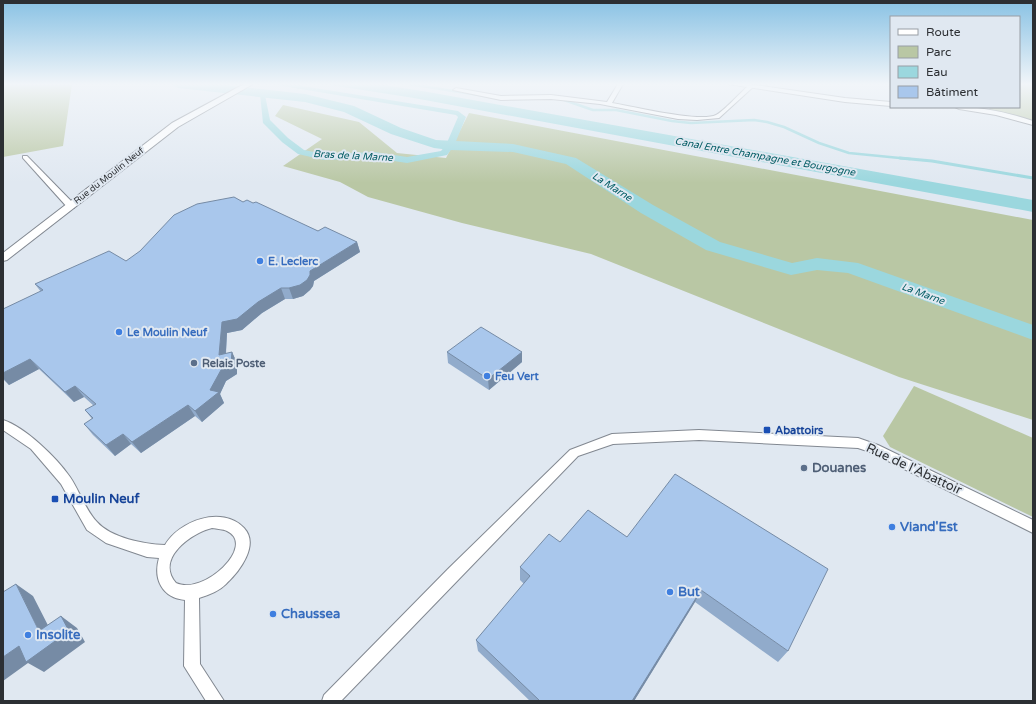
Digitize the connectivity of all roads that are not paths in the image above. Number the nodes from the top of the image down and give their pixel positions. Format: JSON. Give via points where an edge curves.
{"nodes":[{"id":1,"x":190,"y":117,"type":"edge"},
{"id":2,"x":677,"y":117,"type":"edge"},
{"id":3,"x":717,"y":117,"type":"edge"},
{"id":4,"x":1015,"y":117,"type":"edge"},
{"id":5,"x":1033,"y":123,"type":"edge"},
{"id":6,"x":25,"y":157,"type":"dead end"},
{"id":7,"x":70,"y":206,"type":"junction"},
{"id":8,"x":3,"y":258,"type":"edge"},
{"id":9,"x":3,"y":424,"type":"edge"},
{"id":10,"x":1033,"y":527,"type":"edge"},
{"id":11,"x":168,"y":552,"type":"junction"},
{"id":12,"x":192,"y":593,"type":"junction"},
{"id":13,"x":216,"y":701,"type":"edge"},
{"id":14,"x":330,"y":701,"type":"edge"}],
"edges":[{"from":1,"to":7,"type":"street","name":"Rue du Moulin Neuf","via":[[175,125]]},
{"from":2,"to":3,"type":"street"},
{"from":4,"to":5,"type":"street"},
{"from":6,"to":7,"type":"street"},
{"from":7,"to":8,"type":"street","name":"Rue du Moulin Neuf"},
{"from":9,"to":11,"type":"street","via":[[35,446],[65,480],[92,526],[111,539],[147,551]]},
{"from":10,"to":14,"type":"street","name":"Rue de l'Abattoir","via":[[874,448],[858,443],[699,435],[612,439],[574,454]]},
{"from":11,"to":12,"type":"street","via":[[163,566],[164,580],[176,591]]},
{"from":11,"to":12,"type":"street","via":[[176,540],[200,525],[223,522],[239,532],[242,541],[241,554],[234,567],[208,588]]},
{"from":12,"to":13,"type":"street","via":[[192,666]]}]}
